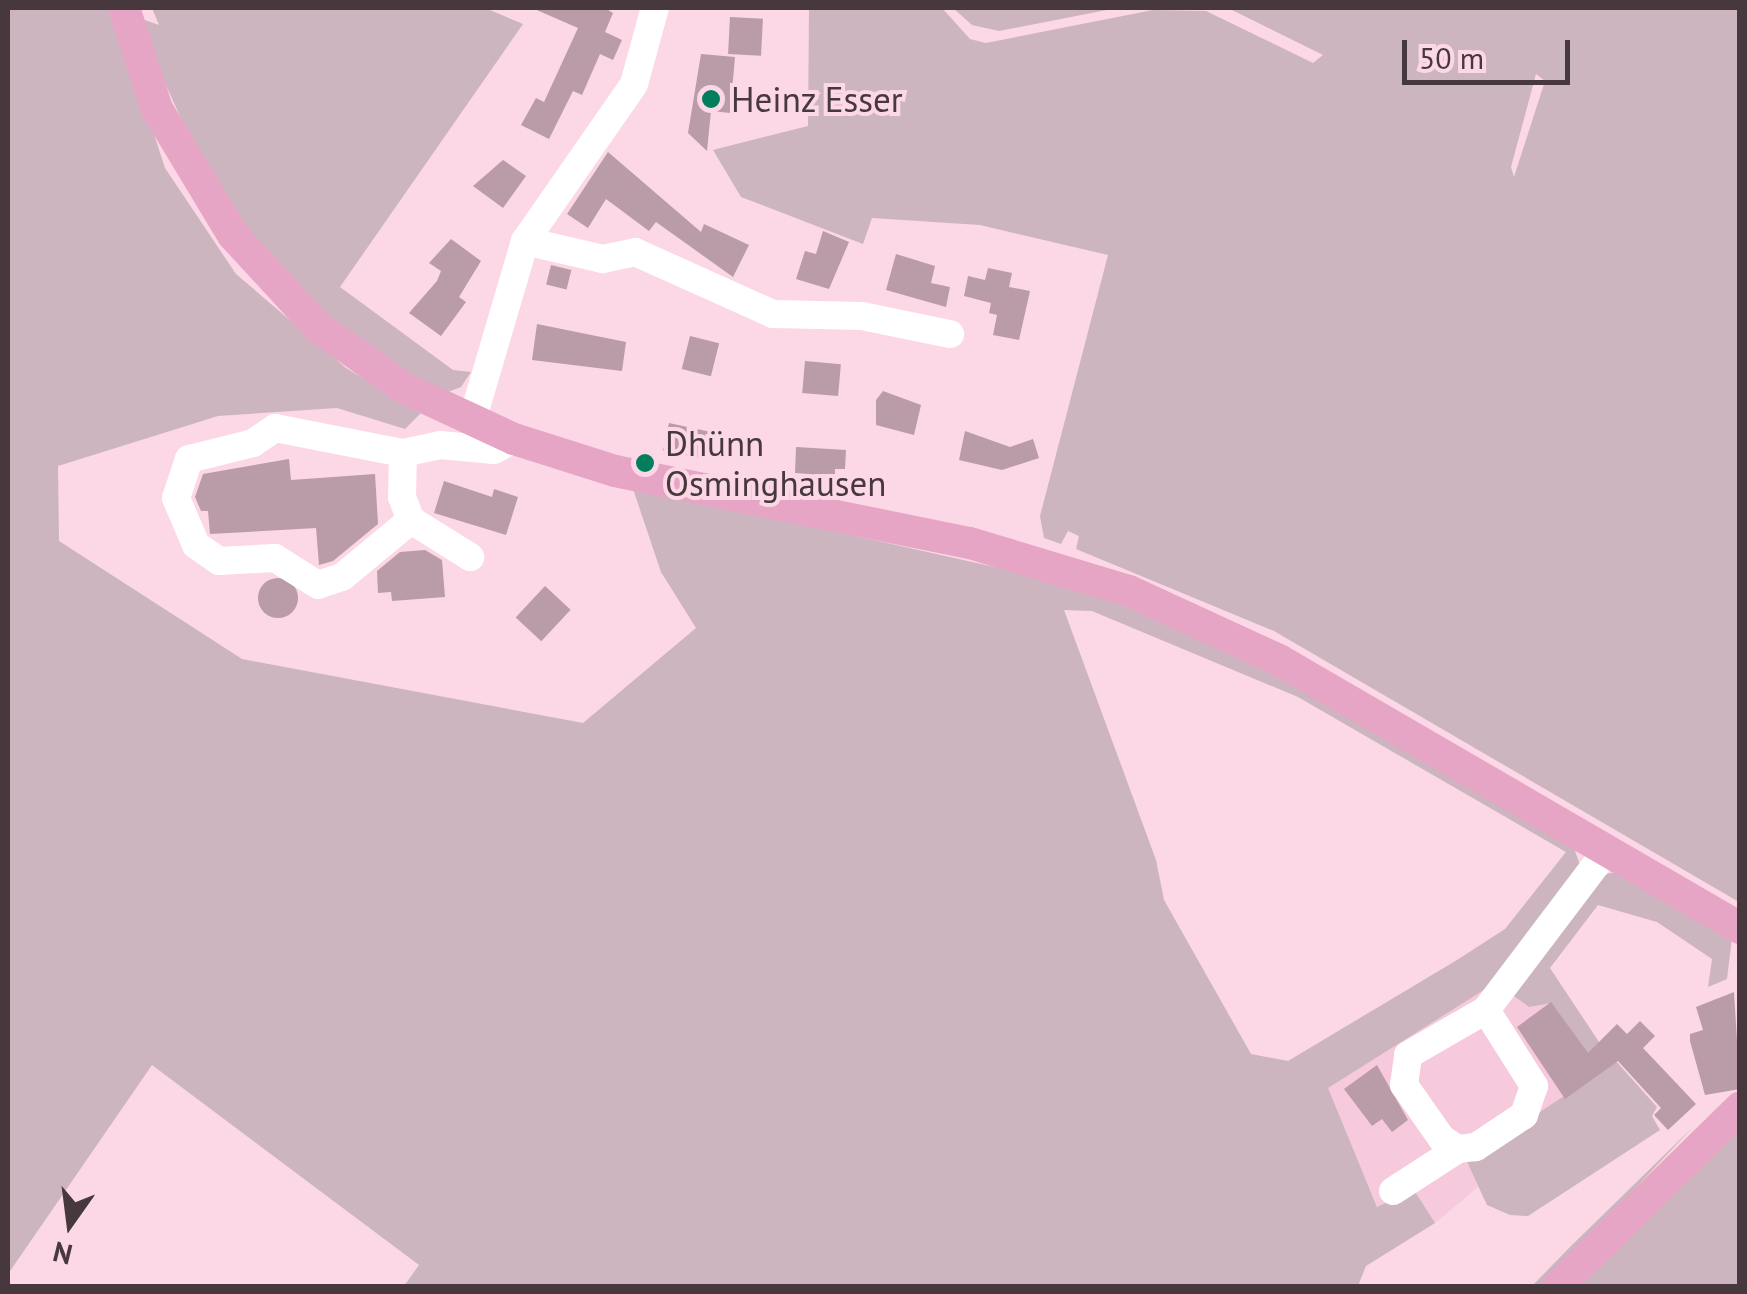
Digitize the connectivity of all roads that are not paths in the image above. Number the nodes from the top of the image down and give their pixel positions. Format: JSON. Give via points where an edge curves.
{"nodes":[{"id":1,"x":124,"y":8,"type":"edge"},
{"id":2,"x":655,"y":8,"type":"edge"},
{"id":3,"x":525,"y":241,"type":"junction"},
{"id":4,"x":950,"y":334,"type":"dead end"},
{"id":5,"x":472,"y":421,"type":"junction"},
{"id":6,"x":514,"y":438,"type":"junction"},
{"id":7,"x":403,"y":453,"type":"junction"},
{"id":8,"x":411,"y":520,"type":"junction"},
{"id":9,"x":470,"y":557,"type":"dead end"},
{"id":10,"x":1607,"y":850,"type":"junction"},
{"id":11,"x":1740,"y":928,"type":"edge"},
{"id":12,"x":1486,"y":1010,"type":"junction"},
{"id":13,"x":1740,"y":1108,"type":"edge"},
{"id":14,"x":1458,"y":1149,"type":"junction"},
{"id":15,"x":1393,"y":1191,"type":"dead end"},
{"id":16,"x":1558,"y":1286,"type":"edge"}],
"edges":[{"from":1,"to":5,"type":"main road","via":[[157,109],[184,162],[256,265],[348,350],[404,388]]},
{"from":2,"to":3,"type":"street","via":[[634,84]]},
{"from":3,"to":4,"type":"street","via":[[603,259],[634,252],[773,314],[862,316]]},
{"from":3,"to":5,"type":"street"},
{"from":5,"to":6,"type":"main road"},
{"from":6,"to":7,"type":"street","via":[[494,450],[440,444]]},
{"from":6,"to":10,"type":"main road","via":[[615,471],[1004,551],[1129,591],[1278,660]]},
{"from":7,"to":8,"type":"street","via":[[402,497]]},
{"from":7,"to":8,"type":"street","via":[[275,428],[253,443],[188,459],[176,498],[196,545],[219,561],[275,558],[318,585],[342,577]]},
{"from":8,"to":9,"type":"street"},
{"from":10,"to":11,"type":"main road"},
{"from":10,"to":12,"type":"street"},
{"from":12,"to":14,"type":"street","via":[[1534,1086],[1524,1114],[1476,1147]]},
{"from":12,"to":14,"type":"street","via":[[1408,1055],[1404,1085],[1442,1139]]},
{"from":13,"to":16,"type":"main road"},
{"from":14,"to":15,"type":"street"}]}
